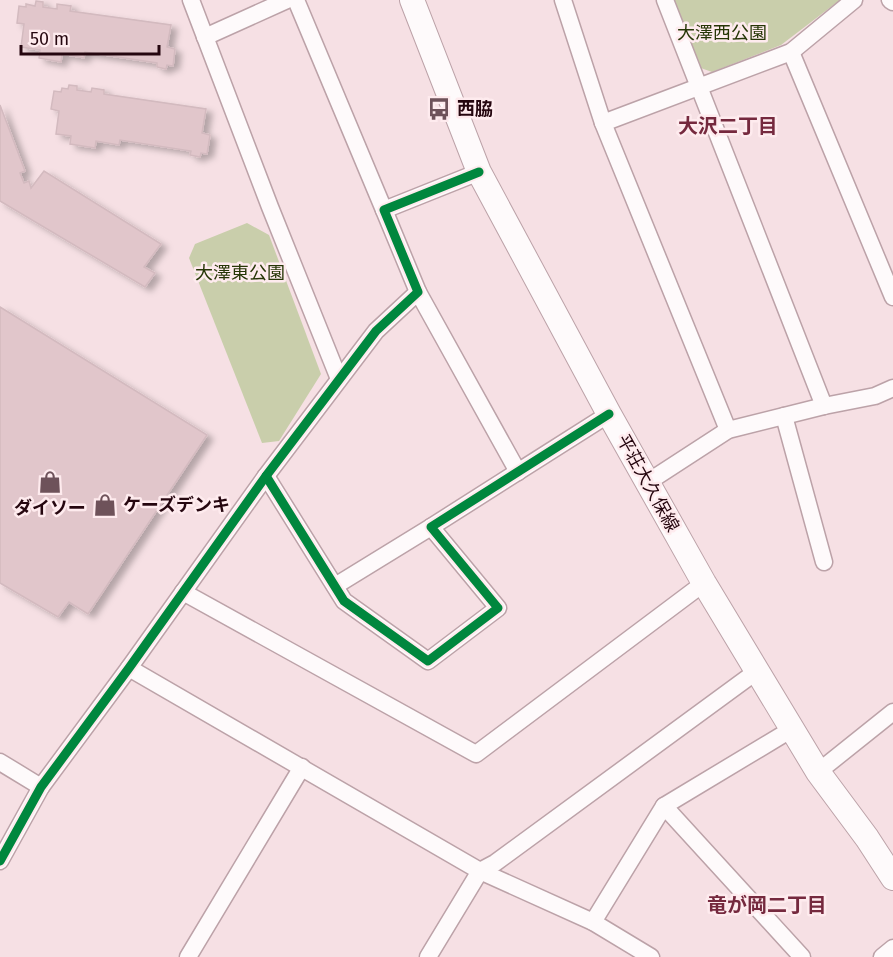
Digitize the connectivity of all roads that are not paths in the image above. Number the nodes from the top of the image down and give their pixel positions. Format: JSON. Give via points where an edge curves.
{"nodes":[{"id":1,"x":191,"y":0,"type":"edge"},
{"id":2,"x":287,"y":0,"type":"edge"},
{"id":3,"x":296,"y":0,"type":"edge"},
{"id":4,"x":412,"y":0,"type":"edge"},
{"id":5,"x":563,"y":0,"type":"edge"},
{"id":6,"x":666,"y":0,"type":"edge"},
{"id":7,"x":854,"y":0,"type":"edge"},
{"id":8,"x":206,"y":37,"type":"junction"},
{"id":9,"x":791,"y":52,"type":"junction"},
{"id":10,"x":700,"y":87,"type":"junction"},
{"id":11,"x":603,"y":123,"type":"junction"},
{"id":12,"x":479,"y":172,"type":"junction"},
{"id":13,"x":384,"y":210,"type":"junction"},
{"id":14,"x":418,"y":292,"type":"junction"},
{"id":15,"x":893,"y":297,"type":"edge"},
{"id":16,"x":339,"y":379,"type":"junction"},
{"id":17,"x":893,"y":388,"type":"edge"},
{"id":18,"x":824,"y":406,"type":"junction"},
{"id":19,"x":609,"y":414,"type":"junction"},
{"id":20,"x":784,"y":416,"type":"junction"},
{"id":21,"x":728,"y":430,"type":"junction"},
{"id":22,"x":518,"y":472,"type":"junction"},
{"id":23,"x":266,"y":476,"type":"junction"},
{"id":24,"x":648,"y":482,"type":"junction"},
{"id":25,"x":431,"y":527,"type":"junction"},
{"id":26,"x":824,"y":562,"type":"dead end"},
{"id":27,"x":704,"y":583,"type":"junction"},
{"id":28,"x":335,"y":586,"type":"junction"},
{"id":29,"x":183,"y":592,"type":"junction"},
{"id":30,"x":129,"y":668,"type":"junction"},
{"id":31,"x":757,"y":671,"type":"junction"},
{"id":32,"x":893,"y":712,"type":"edge"},
{"id":33,"x":792,"y":729,"type":"junction"},
{"id":34,"x":0,"y":762,"type":"edge"},
{"id":35,"x":302,"y":767,"type":"junction"},
{"id":36,"x":818,"y":772,"type":"junction"},
{"id":37,"x":40,"y":787,"type":"junction"},
{"id":38,"x":664,"y":806,"type":"junction"},
{"id":39,"x":0,"y":861,"type":"edge"},
{"id":40,"x":480,"y":871,"type":"junction"},
{"id":41,"x":893,"y":878,"type":"edge"},
{"id":42,"x":593,"y":922,"type":"junction"},
{"id":43,"x":893,"y":948,"type":"edge"},
{"id":44,"x":431,"y":956,"type":"edge"},
{"id":45,"x":188,"y":957,"type":"edge"},
{"id":46,"x":651,"y":957,"type":"edge"},
{"id":47,"x":802,"y":957,"type":"edge"},
{"id":48,"x":882,"y":957,"type":"edge"}],
"edges":[{"from":1,"to":8,"type":"street"},
{"from":2,"to":8,"type":"street"},
{"from":3,"to":13,"type":"street"},
{"from":4,"to":12,"type":"main road","name":"平荘大久保線"},
{"from":5,"to":11,"type":"street"},
{"from":6,"to":10,"type":"street"},
{"from":7,"to":9,"type":"street"},
{"from":8,"to":16,"type":"street"},
{"from":9,"to":10,"type":"street"},
{"from":9,"to":15,"type":"street"},
{"from":10,"to":11,"type":"street"},
{"from":10,"to":18,"type":"street"},
{"from":11,"to":21,"type":"street"},
{"from":12,"to":13,"type":"street"},
{"from":12,"to":19,"type":"main road","name":"平荘大久保線"},
{"from":13,"to":14,"type":"street"},
{"from":14,"to":16,"type":"street","via":[[376,331]]},
{"from":14,"to":22,"type":"street"},
{"from":16,"to":23,"type":"street"},
{"from":17,"to":18,"type":"street","via":[[875,396]]},
{"from":18,"to":20,"type":"street"},
{"from":19,"to":22,"type":"street"},
{"from":19,"to":24,"type":"main road","name":"平荘大久保線"},
{"from":20,"to":21,"type":"street"},
{"from":20,"to":26,"type":"street"},
{"from":21,"to":24,"type":"street"},
{"from":22,"to":25,"type":"street"},
{"from":23,"to":28,"type":"street"},
{"from":23,"to":29,"type":"street"},
{"from":24,"to":27,"type":"main road","name":"平荘大久保線"},
{"from":25,"to":28,"type":"street"},
{"from":25,"to":28,"type":"street","via":[[498,608],[428,661],[344,601]]},
{"from":27,"to":29,"type":"street","via":[[476,754]]},
{"from":27,"to":31,"type":"main road","name":"平荘大久保線"},
{"from":29,"to":30,"type":"street"},
{"from":30,"to":35,"type":"street"},
{"from":30,"to":37,"type":"street"},
{"from":31,"to":33,"type":"main road","name":"平荘大久保線"},
{"from":31,"to":40,"type":"street"},
{"from":32,"to":36,"type":"street"},
{"from":33,"to":36,"type":"main road","name":"平荘大久保線"},
{"from":33,"to":38,"type":"street"},
{"from":34,"to":37,"type":"street"},
{"from":35,"to":40,"type":"street"},
{"from":35,"to":45,"type":"street"},
{"from":36,"to":41,"type":"main road","name":"平荘大久保線"},
{"from":37,"to":39,"type":"street"},
{"from":38,"to":42,"type":"street"},
{"from":38,"to":47,"type":"street"},
{"from":40,"to":42,"type":"street"},
{"from":40,"to":44,"type":"street"},
{"from":42,"to":46,"type":"street"},
{"from":43,"to":48,"type":"street"}]}
